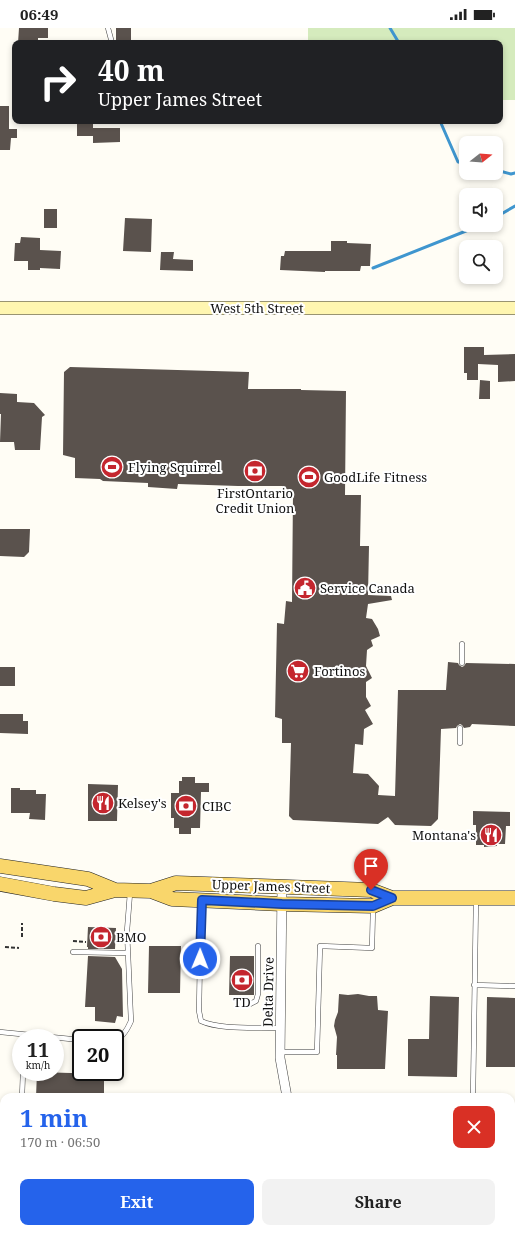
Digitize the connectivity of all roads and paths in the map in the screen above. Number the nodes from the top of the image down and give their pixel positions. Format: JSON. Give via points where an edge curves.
{"nodes":[{"id":1,"x":108,"y":28,"type":"edge"},
{"id":2,"x":111,"y":40,"type":"edge"},
{"id":3,"x":0,"y":308,"type":"edge"},
{"id":4,"x":515,"y":308,"type":"edge"},
{"id":5,"x":462,"y":644,"type":"dead end"},
{"id":6,"x":462,"y":663,"type":"dead end"},
{"id":7,"x":460,"y":728,"type":"dead end"},
{"id":8,"x":460,"y":743,"type":"dead end"},
{"id":9,"x":0,"y":866,"type":"edge"},
{"id":10,"x":0,"y":884,"type":"edge"},
{"id":11,"x":282,"y":887,"type":"junction"},
{"id":12,"x":114,"y":890,"type":"junction"},
{"id":13,"x":130,"y":890,"type":"junction"},
{"id":14,"x":151,"y":891,"type":"junction"},
{"id":15,"x":392,"y":898,"type":"junction"},
{"id":16,"x":476,"y":898,"type":"junction"},
{"id":17,"x":515,"y":898,"type":"edge"},
{"id":18,"x":202,"y":900,"type":"junction"},
{"id":19,"x":282,"y":904,"type":"junction"},
{"id":20,"x":373,"y":906,"type":"junction"},
{"id":21,"x":22,"y":923,"type":"dead end"},
{"id":22,"x":22,"y":937,"type":"dead end"},
{"id":23,"x":73,"y":941,"type":"dead end"},
{"id":24,"x":86,"y":942,"type":"dead end"},
{"id":25,"x":258,"y":946,"type":"dead end"},
{"id":26,"x":5,"y":947,"type":"dead end"},
{"id":27,"x":20,"y":948,"type":"dead end"},
{"id":28,"x":73,"y":952,"type":"dead end"},
{"id":29,"x":128,"y":953,"type":"junction"},
{"id":30,"x":474,"y":985,"type":"junction"},
{"id":31,"x":515,"y":986,"type":"edge"},
{"id":32,"x":250,"y":1004,"type":"dead end"},
{"id":33,"x":280,"y":1028,"type":"junction"},
{"id":34,"x":0,"y":1032,"type":"edge"},
{"id":35,"x":124,"y":1033,"type":"edge"},
{"id":36,"x":12,"y":1034,"type":"edge"},
{"id":37,"x":280,"y":1052,"type":"junction"},
{"id":38,"x":23,"y":1081,"type":"edge"},
{"id":39,"x":22,"y":1093,"type":"edge"},
{"id":40,"x":286,"y":1093,"type":"edge"},
{"id":41,"x":473,"y":1093,"type":"edge"}],
"edges":[{"from":1,"to":2,"type":"lane"},
{"from":3,"to":4,"type":"street","name":"West 5th Street"},
{"from":5,"to":6,"type":"lane"},
{"from":7,"to":8,"type":"lane"},
{"from":9,"to":12,"type":"main road","name":"Upper James Street","via":[[88,879]]},
{"from":10,"to":12,"type":"main road","name":"Upper James Street","via":[[86,898]]},
{"from":11,"to":14,"type":"main road","name":"Upper James Street","via":[[176,883]]},
{"from":11,"to":15,"type":"main road","name":"Upper James Street","via":[[371,890]]},
{"from":11,"to":19,"type":"street","name":"Delta Drive"},
{"from":12,"to":13,"type":"main road","name":"Upper James Street"},
{"from":13,"to":14,"type":"main road","name":"Upper James Street"},
{"from":13,"to":29,"type":"lane"},
{"from":14,"to":18,"type":"main road","name":"Upper James Street","via":[[172,899]]},
{"from":15,"to":16,"type":"main road","name":"Upper James Street"},
{"from":15,"to":20,"type":"main road","name":"Upper James Street"},
{"from":16,"to":17,"type":"main road","name":"Upper James Street"},
{"from":16,"to":30,"type":"lane"},
{"from":18,"to":19,"type":"main road","name":"Upper James Street"},
{"from":18,"to":33,"type":"lane","via":[[199,1011],[201,1021],[218,1026]]},
{"from":19,"to":20,"type":"main road","name":"Upper James Street"},
{"from":19,"to":33,"type":"street","name":"Delta Drive"},
{"from":20,"to":37,"type":"lane","via":[[372,948],[320,946],[317,1052]]},
{"from":21,"to":22,"type":"path"},
{"from":23,"to":24,"type":"path"},
{"from":25,"to":32,"type":"lane","via":[[258,994],[256,1001]]},
{"from":26,"to":27,"type":"path"},
{"from":28,"to":29,"type":"lane"},
{"from":29,"to":35,"type":"lane","via":[[131,1021]]},
{"from":30,"to":31,"type":"lane"},
{"from":30,"to":41,"type":"lane"},
{"from":33,"to":37,"type":"street","name":"Delta Drive"},
{"from":34,"to":36,"type":"lane"},
{"from":37,"to":40,"type":"street","name":"Delta Drive"},
{"from":38,"to":39,"type":"lane"}]}
